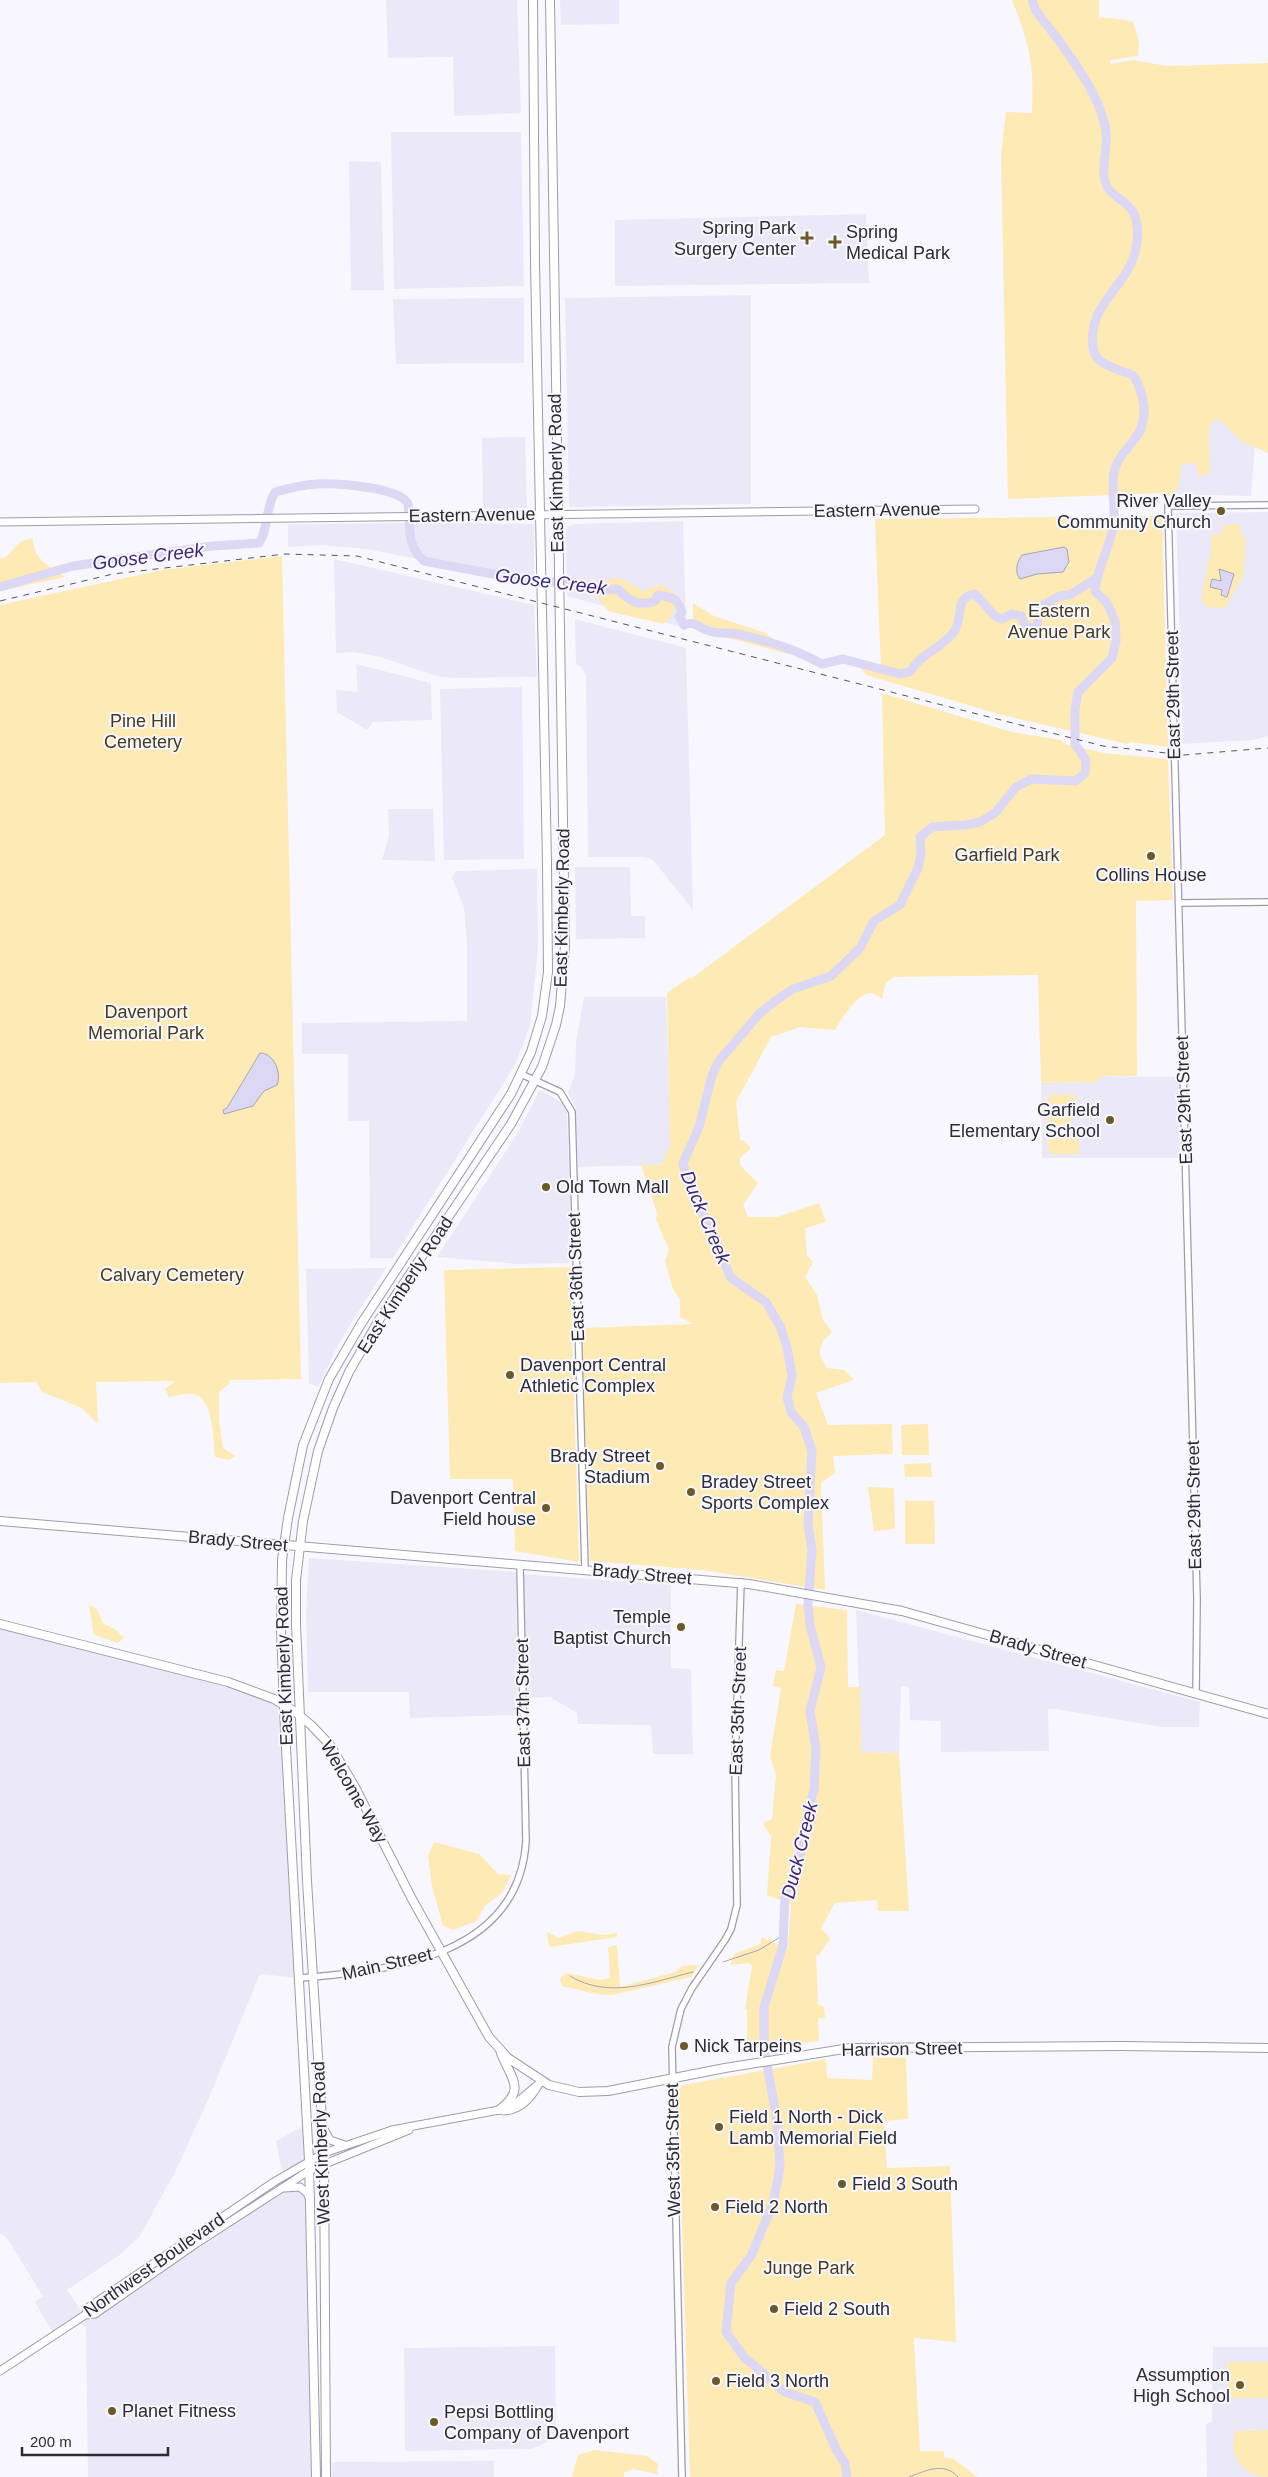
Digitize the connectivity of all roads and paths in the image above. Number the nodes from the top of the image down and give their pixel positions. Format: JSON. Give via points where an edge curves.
{"nodes":[{"id":1,"x":533,"y":0,"type":"edge"},
{"id":2,"x":550,"y":0,"type":"edge"},
{"id":3,"x":1268,"y":505,"type":"edge"},
{"id":4,"x":974,"y":509,"type":"dead end"},
{"id":5,"x":557,"y":513,"type":"junction"},
{"id":6,"x":540,"y":514,"type":"junction"},
{"id":7,"x":0,"y":522,"type":"edge"},
{"id":8,"x":1268,"y":902,"type":"edge"},
{"id":9,"x":1178,"y":903,"type":"junction"},
{"id":10,"x":521,"y":1074,"type":"junction"},
{"id":11,"x":535,"y":1082,"type":"junction"},
{"id":12,"x":0,"y":1521,"type":"edge"},
{"id":13,"x":284,"y":1545,"type":"junction"},
{"id":14,"x":300,"y":1546,"type":"junction"},
{"id":15,"x":520,"y":1564,"type":"junction"},
{"id":16,"x":585,"y":1569,"type":"junction"},
{"id":17,"x":741,"y":1582,"type":"junction"},
{"id":18,"x":0,"y":1624,"type":"edge"},
{"id":19,"x":1196,"y":1694,"type":"junction"},
{"id":20,"x":284,"y":1705,"type":"junction"},
{"id":21,"x":1268,"y":1714,"type":"edge"},
{"id":22,"x":299,"y":1715,"type":"junction"},
{"id":23,"x":290,"y":1809,"type":"joint"},
{"id":24,"x":303,"y":1809,"type":"joint"},
{"id":25,"x":737,"y":1840,"type":"joint"},
{"id":26,"x":471,"y":1937,"type":"joint"},
{"id":27,"x":441,"y":1952,"type":"junction"},
{"id":28,"x":313,"y":1977,"type":"junction"},
{"id":29,"x":299,"y":1978,"type":"junction"},
{"id":30,"x":499,"y":2048,"type":"junction"},
{"id":31,"x":1268,"y":2048,"type":"edge"},
{"id":32,"x":672,"y":2080,"type":"junction"},
{"id":33,"x":541,"y":2082,"type":"junction"},
{"id":34,"x":499,"y":2110,"type":"junction"},
{"id":35,"x":322,"y":2120,"type":"junction"},
{"id":36,"x":421,"y":2126,"type":"junction"},
{"id":37,"x":346,"y":2145,"type":"junction"},
{"id":38,"x":324,"y":2154,"type":"junction"},
{"id":39,"x":309,"y":2160,"type":"junction"},
{"id":40,"x":324,"y":2164,"type":"junction"},
{"id":41,"x":310,"y":2170,"type":"junction"},
{"id":42,"x":276,"y":2190,"type":"junction"},
{"id":43,"x":310,"y":2200,"type":"junction"},
{"id":44,"x":85,"y":2315,"type":"junction"},
{"id":45,"x":0,"y":2371,"type":"edge"},
{"id":46,"x":316,"y":2477,"type":"edge"},
{"id":47,"x":326,"y":2477,"type":"edge"},
{"id":48,"x":682,"y":2477,"type":"edge"}],
"edges":[{"from":1,"to":6,"type":"main road","name":"East Kimberly Road"},
{"from":2,"to":5,"type":"main road","name":"East Kimberly Road"},
{"from":3,"to":9,"type":"street","name":"East 29th Street","via":[[1168,506]]},
{"from":4,"to":5,"type":"main road","name":"Eastern Avenue"},
{"from":5,"to":6,"type":"main road","name":"Eastern Avenue"},
{"from":5,"to":11,"type":"main road","name":"East Kimberly Road","via":[[564,961],[556,1025]]},
{"from":6,"to":7,"type":"main road","name":"Eastern Avenue"},
{"from":6,"to":10,"type":"main road","name":"East Kimberly Road","via":[[548,972],[538,1029]]},
{"from":8,"to":9,"type":"street"},
{"from":9,"to":19,"type":"street","name":"East 29th Street","via":[[1197,1599]]},
{"from":10,"to":11,"type":"street","name":"East 36th Street"},
{"from":10,"to":13,"type":"main road","name":"East Kimberly Road","via":[[329,1379],[310,1424],[297,1469]]},
{"from":11,"to":14,"type":"main road","name":"East Kimberly Road","via":[[511,1124],[379,1320],[349,1372],[318,1451]]},
{"from":11,"to":16,"type":"street","name":"East 36th Street","via":[[560,1092],[572,1112]]},
{"from":12,"to":13,"type":"main road","name":"Brady Street"},
{"from":13,"to":14,"type":"main road","name":"Brady Street"},
{"from":13,"to":20,"type":"main road","name":"East Kimberly Road","via":[[281,1595]]},
{"from":14,"to":15,"type":"main road","name":"Brady Street"},
{"from":14,"to":22,"type":"main road","name":"East Kimberly Road","via":[[296,1624]]},
{"from":15,"to":16,"type":"main road","name":"Brady Street"},
{"from":15,"to":26,"type":"street","name":"East 37th Street","via":[[524,1862],[515,1891],[495,1919]]},
{"from":16,"to":17,"type":"main road","name":"Brady Street"},
{"from":17,"to":19,"type":"main road","name":"Brady Street","via":[[918,1615]]},
{"from":17,"to":25,"type":"street","name":"East 35th Street","via":[[735,1763]]},
{"from":18,"to":20,"type":"main road","name":"Welcome Way","via":[[213,1678]]},
{"from":19,"to":21,"type":"main road","name":"Brady Street"},
{"from":20,"to":22,"type":"main road","name":"Welcome Way"},
{"from":20,"to":23,"type":"main road","name":"East Kimberly Road"},
{"from":22,"to":24,"type":"main road","name":"East Kimberly Road"},
{"from":22,"to":27,"type":"main road","name":"Welcome Way","via":[[322,1735],[341,1762]]},
{"from":23,"to":29,"type":"main road","name":"West Kimberly Road"},
{"from":24,"to":28,"type":"main road","name":"West Kimberly Road"},
{"from":25,"to":32,"type":"street","name":"West 35th Street","via":[[738,1894],[734,1918],[725,1940],[681,2009],[673,2040]]},
{"from":26,"to":27,"type":"street","name":"Main Street"},
{"from":27,"to":28,"type":"street","name":"Main Street","via":[[362,1973]]},
{"from":27,"to":30,"type":"main road","name":"Welcome Way","via":[[478,2019]]},
{"from":28,"to":29,"type":"street","name":"Main Street"},
{"from":28,"to":35,"type":"main road","name":"West Kimberly Road"},
{"from":29,"to":39,"type":"main road","name":"West Kimberly Road"},
{"from":30,"to":33,"type":"main road","name":"Welcome Way"},
{"from":30,"to":34,"type":"main road","via":[[514,2085],[513,2097]]},
{"from":31,"to":32,"type":"main road","name":"Harrison Street","via":[[850,2048]]},
{"from":32,"to":33,"type":"main road","name":"Harrison Street","via":[[594,2092],[564,2090]]},
{"from":32,"to":48,"type":"street","name":"West 35th Street"},
{"from":33,"to":34,"type":"main road","via":[[520,2106]]},
{"from":34,"to":36,"type":"main road"},
{"from":35,"to":37,"type":"main road","via":[[330,2140]]},
{"from":35,"to":38,"type":"main road","name":"West Kimberly Road"},
{"from":36,"to":37,"type":"main road","via":[[392,2130]]},
{"from":36,"to":40,"type":"main road"},
{"from":37,"to":38,"type":"main road"},
{"from":38,"to":39,"type":"main road"},
{"from":38,"to":40,"type":"main road","name":"West Kimberly Road"},
{"from":39,"to":41,"type":"main road","name":"West Kimberly Road"},
{"from":39,"to":44,"type":"main road","name":"Northwest Boulevard","via":[[90,2307]]},
{"from":40,"to":41,"type":"main road"},
{"from":40,"to":47,"type":"main road","name":"West Kimberly Road"},
{"from":41,"to":42,"type":"main road","name":"Northwest Boulevard"},
{"from":41,"to":43,"type":"main road","name":"West Kimberly Road"},
{"from":42,"to":43,"type":"main road","via":[[298,2186]]},
{"from":42,"to":44,"type":"main road","name":"Northwest Boulevard","via":[[95,2314]]},
{"from":43,"to":46,"type":"main road","name":"West Kimberly Road"},
{"from":44,"to":45,"type":"main road","name":"Northwest Boulevard"}]}
